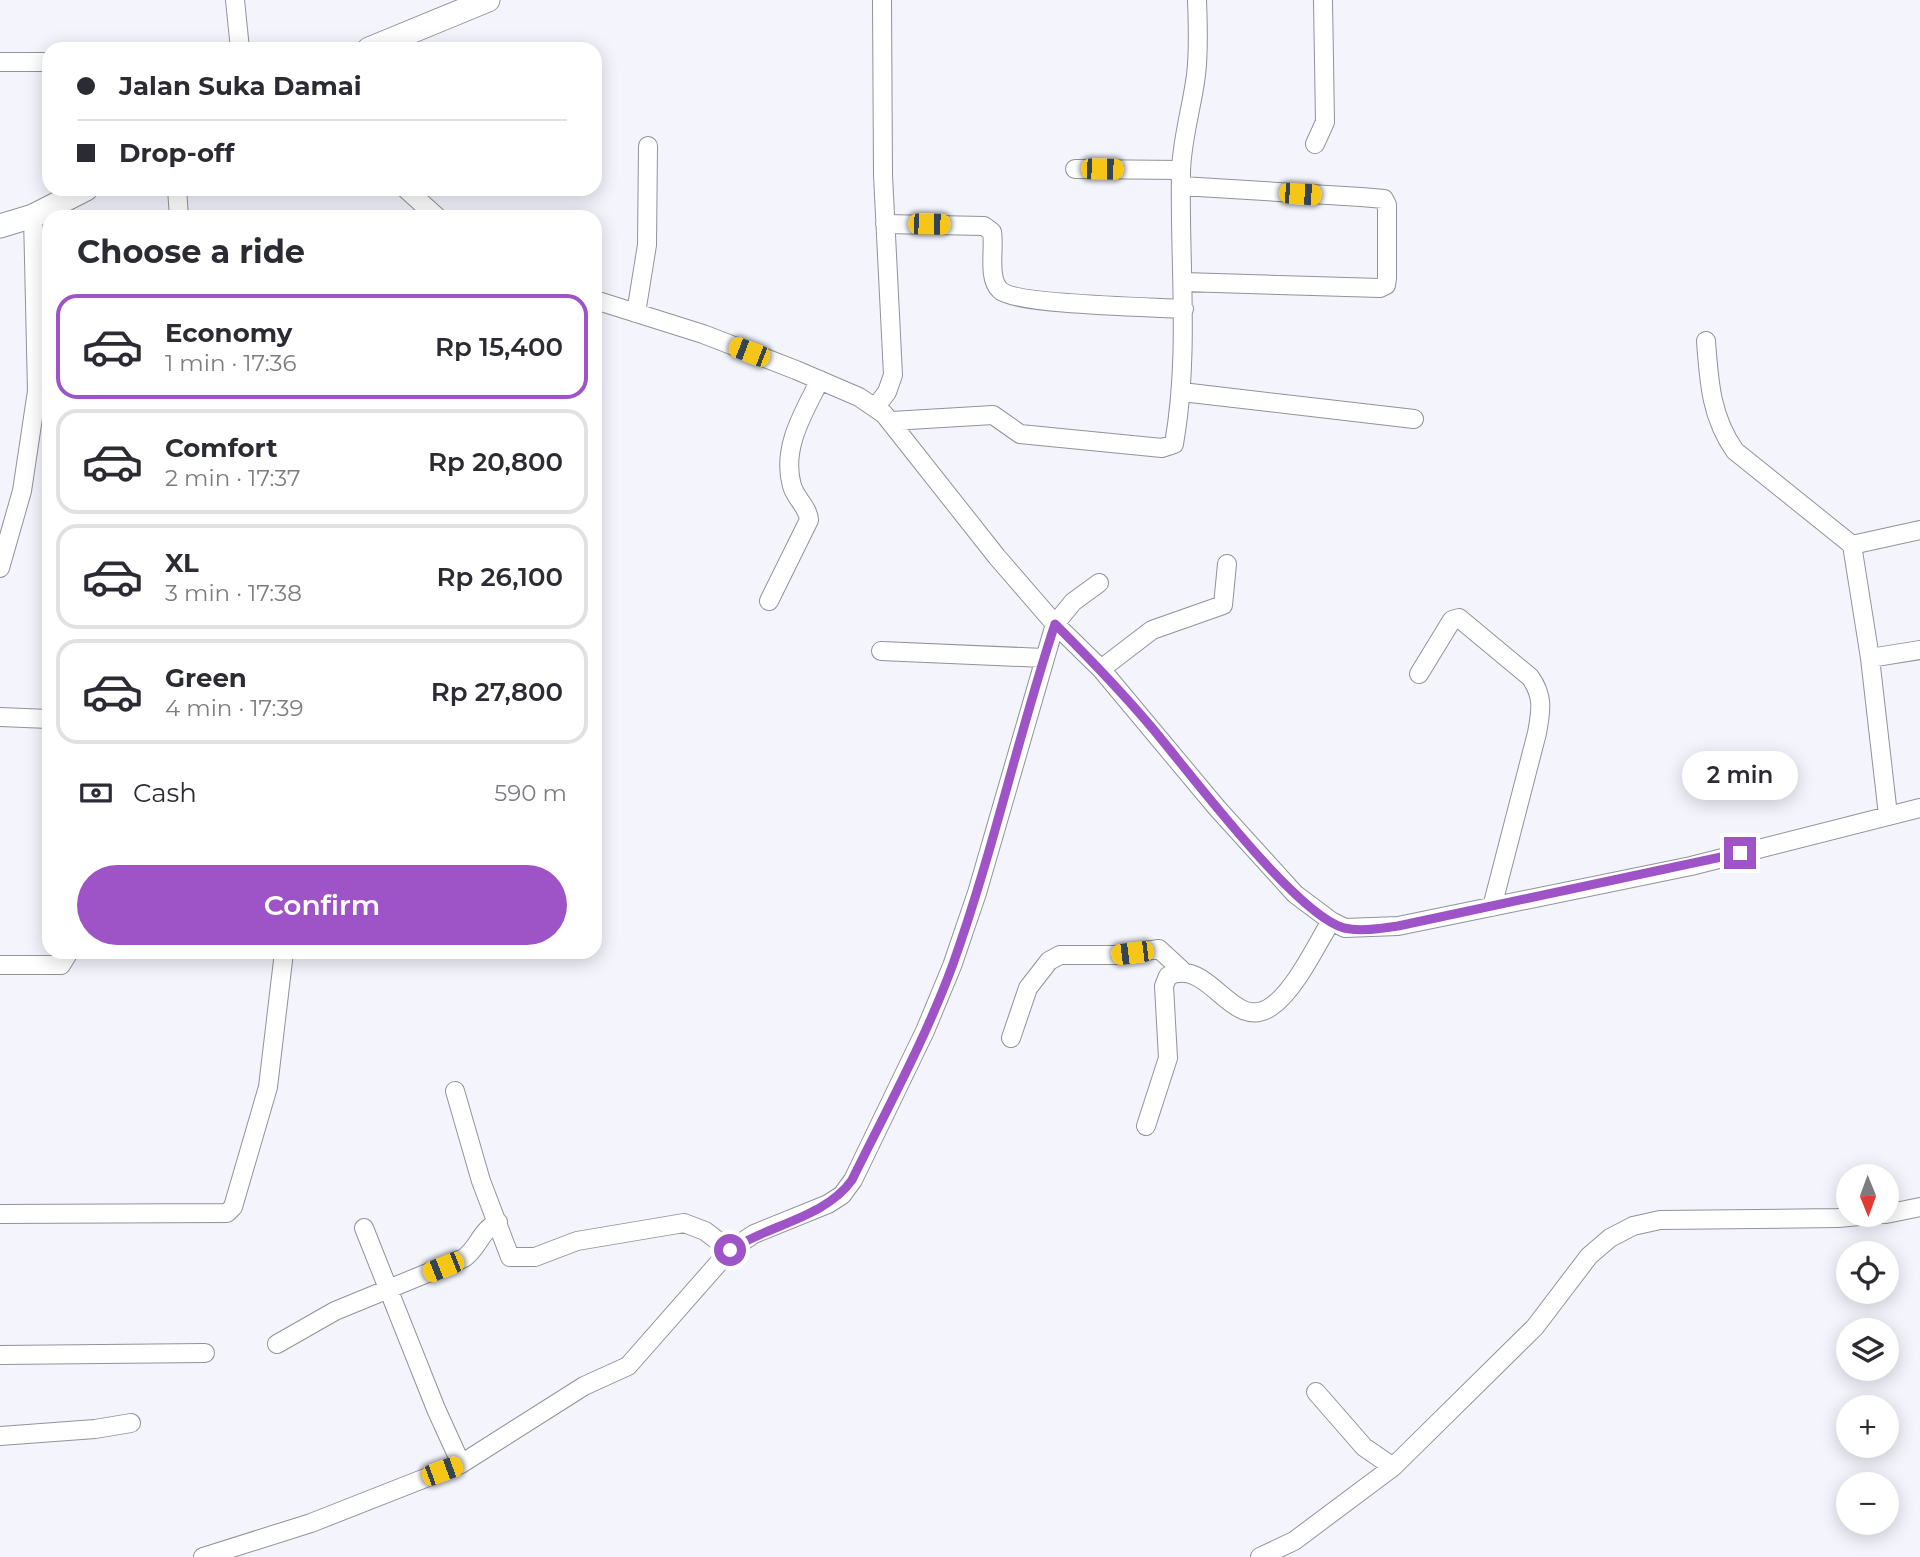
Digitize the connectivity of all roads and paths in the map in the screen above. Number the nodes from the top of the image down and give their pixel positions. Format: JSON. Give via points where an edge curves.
{"nodes":[{"id":1,"x":235,"y":0,"type":"edge"},
{"id":2,"x":488,"y":0,"type":"edge"},
{"id":3,"x":882,"y":0,"type":"edge"},
{"id":4,"x":1198,"y":0,"type":"edge"},
{"id":5,"x":1323,"y":0,"type":"edge"},
{"id":6,"x":239,"y":42,"type":"edge"},
{"id":7,"x":386,"y":42,"type":"edge"},
{"id":8,"x":0,"y":62,"type":"edge"},
{"id":9,"x":42,"y":62,"type":"edge"},
{"id":10,"x":1315,"y":144,"type":"dead end"},
{"id":11,"x":648,"y":146,"type":"dead end"},
{"id":12,"x":1075,"y":169,"type":"dead end"},
{"id":13,"x":1182,"y":178,"type":"junction"},
{"id":14,"x":72,"y":196,"type":"edge"},
{"id":15,"x":414,"y":196,"type":"edge"},
{"id":16,"x":45,"y":210,"type":"edge"},
{"id":17,"x":429,"y":210,"type":"edge"},
{"id":18,"x":42,"y":211,"type":"edge"},
{"id":19,"x":33,"y":216,"type":"junction"},
{"id":20,"x":885,"y":224,"type":"junction"},
{"id":21,"x":0,"y":226,"type":"edge"},
{"id":22,"x":1184,"y":282,"type":"junction"},
{"id":23,"x":602,"y":302,"type":"edge"},
{"id":24,"x":1184,"y":309,"type":"junction"},
{"id":25,"x":636,"y":313,"type":"junction"},
{"id":26,"x":1706,"y":341,"type":"dead end"},
{"id":27,"x":42,"y":374,"type":"edge"},
{"id":28,"x":820,"y":380,"type":"junction"},
{"id":29,"x":1182,"y":392,"type":"junction"},
{"id":30,"x":42,"y":396,"type":"edge"},
{"id":31,"x":875,"y":408,"type":"junction"},
{"id":32,"x":1414,"y":419,"type":"dead end"},
{"id":33,"x":892,"y":421,"type":"junction"},
{"id":34,"x":1920,"y":530,"type":"edge"},
{"id":35,"x":1852,"y":545,"type":"junction"},
{"id":36,"x":1227,"y":564,"type":"dead end"},
{"id":37,"x":0,"y":568,"type":"edge"},
{"id":38,"x":1099,"y":583,"type":"dead end"},
{"id":39,"x":769,"y":601,"type":"dead end"},
{"id":40,"x":1055,"y":624,"type":"junction"},
{"id":41,"x":1920,"y":650,"type":"edge"},
{"id":42,"x":881,"y":651,"type":"dead end"},
{"id":43,"x":1044,"y":657,"type":"junction"},
{"id":44,"x":1870,"y":658,"type":"junction"},
{"id":45,"x":1101,"y":669,"type":"junction"},
{"id":46,"x":1419,"y":674,"type":"dead end"},
{"id":47,"x":0,"y":716,"type":"edge"},
{"id":48,"x":42,"y":719,"type":"edge"},
{"id":49,"x":1920,"y":808,"type":"edge"},
{"id":50,"x":1888,"y":815,"type":"junction"},
{"id":51,"x":1492,"y":907,"type":"junction"},
{"id":52,"x":1331,"y":921,"type":"junction"},
{"id":53,"x":65,"y":959,"type":"edge"},
{"id":54,"x":283,"y":959,"type":"edge"},
{"id":55,"x":0,"y":965,"type":"edge"},
{"id":56,"x":1185,"y":973,"type":"junction"},
{"id":57,"x":1011,"y":1038,"type":"dead end"},
{"id":58,"x":456,"y":1091,"type":"dead end"},
{"id":59,"x":1146,"y":1126,"type":"dead end"},
{"id":60,"x":1920,"y":1207,"type":"edge"},
{"id":61,"x":1899,"y":1211,"type":"edge"},
{"id":62,"x":0,"y":1214,"type":"edge"},
{"id":63,"x":1836,"y":1218,"type":"edge"},
{"id":64,"x":498,"y":1222,"type":"junction"},
{"id":65,"x":364,"y":1227,"type":"dead end"},
{"id":66,"x":730,"y":1250,"type":"junction"},
{"id":67,"x":389,"y":1288,"type":"junction"},
{"id":68,"x":277,"y":1344,"type":"dead end"},
{"id":69,"x":205,"y":1353,"type":"dead end"},
{"id":70,"x":0,"y":1355,"type":"edge"},
{"id":71,"x":1317,"y":1392,"type":"dead end"},
{"id":72,"x":131,"y":1423,"type":"dead end"},
{"id":73,"x":0,"y":1436,"type":"edge"},
{"id":74,"x":461,"y":1464,"type":"junction"},
{"id":75,"x":1394,"y":1467,"type":"junction"},
{"id":76,"x":203,"y":1557,"type":"edge"},
{"id":77,"x":1261,"y":1557,"type":"edge"}],
"edges":[{"from":1,"to":6,"type":"street"},
{"from":2,"to":7,"type":"main road"},
{"from":3,"to":20,"type":"street"},
{"from":4,"to":13,"type":"street","via":[[1196,75]]},
{"from":5,"to":10,"type":"street","via":[[1325,122]]},
{"from":8,"to":9,"type":"street"},
{"from":11,"to":25,"type":"street","via":[[647,245]]},
{"from":12,"to":13,"type":"street"},
{"from":13,"to":22,"type":"street"},
{"from":13,"to":22,"type":"street","via":[[1384,199],[1387,205],[1387,278],[1380,288]]},
{"from":14,"to":16,"type":"main road"},
{"from":15,"to":17,"type":"street"},
{"from":18,"to":19,"type":"main road"},
{"from":19,"to":21,"type":"main road"},
{"from":19,"to":27,"type":"street"},
{"from":20,"to":24,"type":"street","via":[[984,226],[992,232],[994,280],[1005,294],[1034,300]]},
{"from":20,"to":31,"type":"street","via":[[893,375]]},
{"from":22,"to":24,"type":"street"},
{"from":23,"to":25,"type":"street"},
{"from":24,"to":29,"type":"street"},
{"from":25,"to":28,"type":"street"},
{"from":26,"to":35,"type":"street","via":[[1712,404],[1724,436],[1735,451]]},
{"from":28,"to":31,"type":"street"},
{"from":28,"to":39,"type":"street","via":[[794,432],[791,456],[790,479],[809,520]]},
{"from":29,"to":32,"type":"street"},
{"from":29,"to":33,"type":"street","via":[[1174,444],[1162,448],[1020,434],[993,415]]},
{"from":30,"to":37,"type":"street"},
{"from":31,"to":33,"type":"street"},
{"from":33,"to":40,"type":"street"},
{"from":34,"to":35,"type":"street"},
{"from":35,"to":44,"type":"street"},
{"from":36,"to":45,"type":"street","via":[[1223,605],[1152,630]]},
{"from":38,"to":40,"type":"street","via":[[1073,602]]},
{"from":40,"to":43,"type":"street"},
{"from":40,"to":45,"type":"street"},
{"from":41,"to":44,"type":"street"},
{"from":42,"to":43,"type":"street"},
{"from":43,"to":66,"type":"street","via":[[998,824],[952,966],[852,1180],[842,1195],[754,1234]]},
{"from":44,"to":50,"type":"street"},
{"from":45,"to":52,"type":"street","via":[[1295,894]]},
{"from":46,"to":51,"type":"street","via":[[1452,620],[1459,618],[1538,688],[1542,705]]},
{"from":47,"to":48,"type":"street"},
{"from":49,"to":50,"type":"street"},
{"from":50,"to":51,"type":"street","via":[[1691,866]]},
{"from":51,"to":52,"type":"street","via":[[1368,930]]},
{"from":52,"to":56,"type":"street","via":[[1287,991],[1260,1012],[1241,1010],[1197,975]]},
{"from":53,"to":55,"type":"street","via":[[61,965]]},
{"from":54,"to":62,"type":"street","via":[[268,1087],[228,1213]]},
{"from":56,"to":57,"type":"street","via":[[1159,948],[1117,955],[1060,955],[1039,970]]},
{"from":56,"to":59,"type":"street","via":[[1168,976],[1164,986],[1168,1058]]},
{"from":58,"to":64,"type":"street"},
{"from":60,"to":61,"type":"street"},
{"from":63,"to":75,"type":"street","via":[[1660,1220],[1609,1238],[1589,1256],[1535,1327]]},
{"from":64,"to":66,"type":"street","via":[[510,1257],[517,1259],[535,1258],[577,1241],[684,1223],[705,1231]]},
{"from":64,"to":67,"type":"street","via":[[482,1232],[476,1247],[464,1258]]},
{"from":65,"to":67,"type":"street"},
{"from":66,"to":74,"type":"street","via":[[628,1366],[584,1386]]},
{"from":67,"to":68,"type":"street"},
{"from":67,"to":74,"type":"street"},
{"from":69,"to":70,"type":"street"},
{"from":71,"to":75,"type":"street","via":[[1364,1447]]},
{"from":72,"to":73,"type":"street"},
{"from":74,"to":76,"type":"street","via":[[311,1523]]},
{"from":75,"to":77,"type":"street","via":[[1294,1541]]}]}
